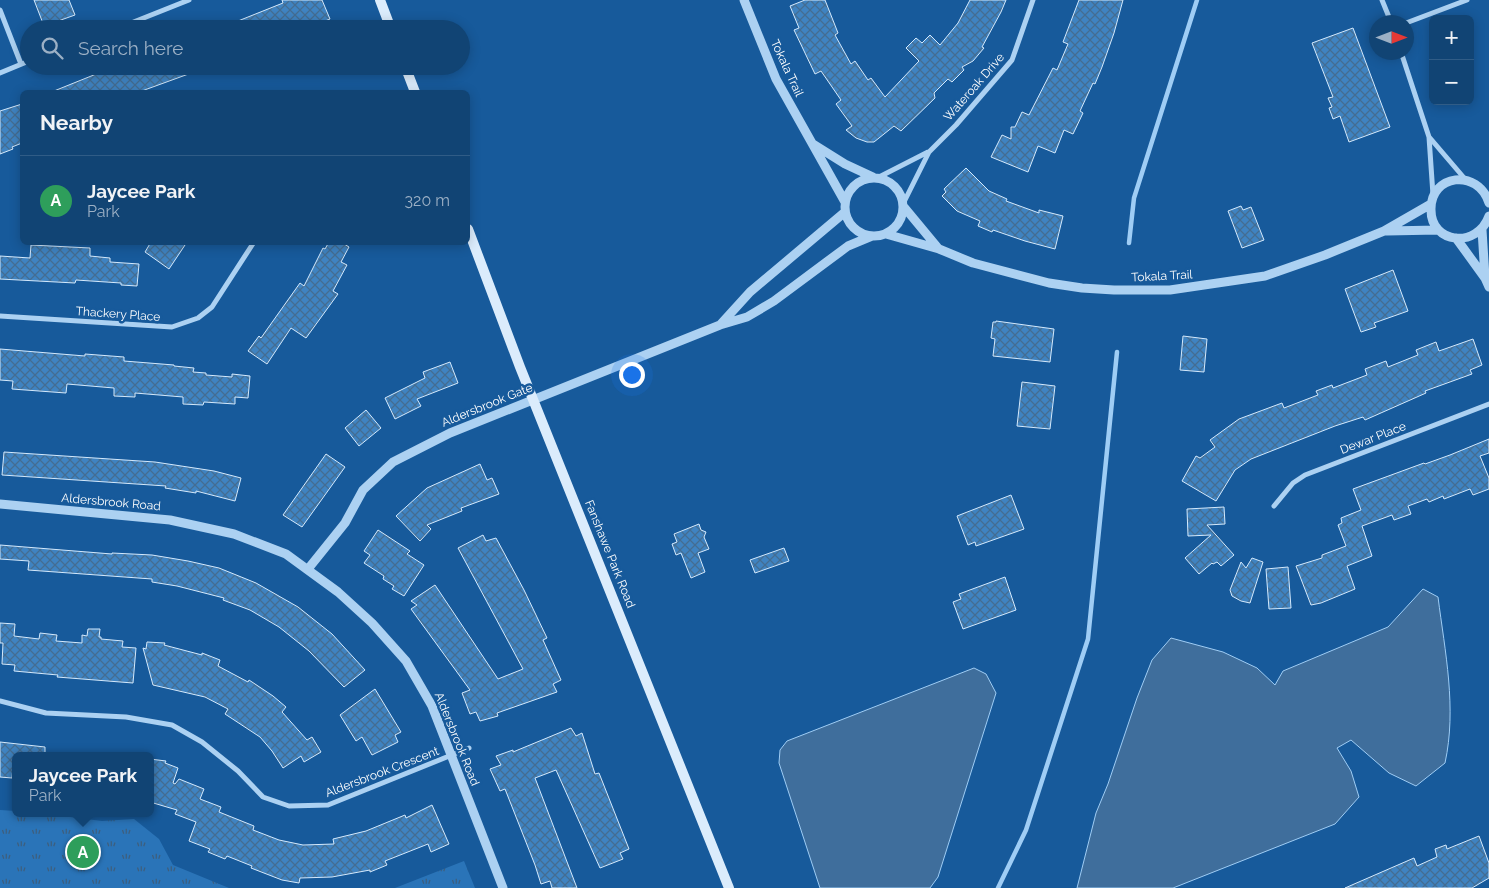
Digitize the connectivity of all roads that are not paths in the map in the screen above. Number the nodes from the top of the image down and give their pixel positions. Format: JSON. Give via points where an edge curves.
{"nodes":[{"id":1,"x":189,"y":0,"type":"edge"},
{"id":2,"x":380,"y":0,"type":"edge"},
{"id":3,"x":744,"y":0,"type":"edge"},
{"id":4,"x":1033,"y":0,"type":"edge"},
{"id":5,"x":1382,"y":0,"type":"edge"},
{"id":6,"x":1467,"y":0,"type":"edge"},
{"id":7,"x":0,"y":10,"type":"edge"},
{"id":8,"x":1388,"y":15,"type":"edge"},
{"id":9,"x":139,"y":20,"type":"edge"},
{"id":10,"x":388,"y":20,"type":"edge"},
{"id":11,"x":1414,"y":20,"type":"edge"},
{"id":12,"x":20,"y":59,"type":"edge"},
{"id":13,"x":1404,"y":60,"type":"edge"},
{"id":14,"x":20,"y":65,"type":"edge"},
{"id":15,"x":0,"y":73,"type":"edge"},
{"id":16,"x":408,"y":75,"type":"edge"},
{"id":17,"x":414,"y":90,"type":"edge"},
{"id":18,"x":1429,"y":137,"type":"junction"},
{"id":19,"x":813,"y":144,"type":"junction"},
{"id":20,"x":929,"y":152,"type":"junction"},
{"id":21,"x":876,"y":177,"type":"junction"},
{"id":22,"x":1465,"y":179,"type":"junction"},
{"id":23,"x":1485,"y":187,"type":"edge"},
{"id":24,"x":1432,"y":200,"type":"junction"},
{"id":25,"x":845,"y":202,"type":"junction"},
{"id":26,"x":1489,"y":203,"type":"edge"},
{"id":27,"x":904,"y":205,"type":"junction"},
{"id":28,"x":845,"y":212,"type":"junction"},
{"id":29,"x":1489,"y":216,"type":"edge"},
{"id":30,"x":1438,"y":230,"type":"junction"},
{"id":31,"x":1482,"y":230,"type":"junction"},
{"id":32,"x":1384,"y":231,"type":"junction"},
{"id":33,"x":470,"y":234,"type":"edge"},
{"id":34,"x":886,"y":234,"type":"junction"},
{"id":35,"x":872,"y":236,"type":"junction"},
{"id":36,"x":1456,"y":238,"type":"junction"},
{"id":37,"x":252,"y":245,"type":"edge"},
{"id":38,"x":939,"y":249,"type":"junction"},
{"id":39,"x":1485,"y":278,"type":"junction"},
{"id":40,"x":1489,"y":287,"type":"edge"},
{"id":41,"x":0,"y":316,"type":"edge"},
{"id":42,"x":720,"y":325,"type":"junction"},
{"id":43,"x":534,"y":400,"type":"junction"},
{"id":44,"x":1489,"y":404,"type":"edge"},
{"id":45,"x":0,"y":504,"type":"edge"},
{"id":46,"x":1274,"y":506,"type":"dead end"},
{"id":47,"x":308,"y":569,"type":"junction"},
{"id":48,"x":0,"y":701,"type":"edge"},
{"id":49,"x":469,"y":748,"type":"dead end"},
{"id":50,"x":450,"y":756,"type":"junction"},
{"id":51,"x":503,"y":888,"type":"edge"},
{"id":52,"x":729,"y":888,"type":"edge"}],
"edges":[{"from":1,"to":9,"type":"street"},
{"from":2,"to":10,"type":"main road"},
{"from":3,"to":19,"type":"street","name":"Tokala Trail","via":[[776,80]]},
{"from":4,"to":20,"type":"street","name":"Wateroak Drive","via":[[1012,60]]},
{"from":5,"to":8,"type":"street"},
{"from":6,"to":11,"type":"street"},
{"from":7,"to":12,"type":"street"},
{"from":13,"to":18,"type":"street"},
{"from":14,"to":15,"type":"street"},
{"from":16,"to":17,"type":"main road"},
{"from":18,"to":22,"type":"street"},
{"from":18,"to":24,"type":"street"},
{"from":19,"to":21,"type":"street","name":"Tokala Trail"},
{"from":19,"to":25,"type":"street","name":"Tokala Trail"},
{"from":20,"to":21,"type":"street","name":"Wateroak Drive"},
{"from":20,"to":27,"type":"street","name":"Wateroak Drive"},
{"from":21,"to":25,"type":"street","via":[[855,184]]},
{"from":21,"to":27,"type":"street","via":[[892,183],[902,195]]},
{"from":22,"to":23,"type":"street"},
{"from":22,"to":24,"type":"street","name":"Tokala Trail","via":[[1446,182]]},
{"from":23,"to":26,"type":"street"},
{"from":24,"to":30,"type":"street","via":[[1430,213]]},
{"from":24,"to":32,"type":"street","name":"Tokala Trail"},
{"from":25,"to":28,"type":"street"},
{"from":27,"to":34,"type":"street","via":[[898,224]]},
{"from":27,"to":38,"type":"street","name":"Tokala Trail"},
{"from":28,"to":35,"type":"street","via":[[854,229]]},
{"from":28,"to":42,"type":"street","name":"Aldersbrook Gate","via":[[750,292]]},
{"from":29,"to":31,"type":"street"},
{"from":30,"to":32,"type":"street","name":"Tokala Trail"},
{"from":30,"to":36,"type":"street"},
{"from":31,"to":36,"type":"street","via":[[1466,238]]},
{"from":31,"to":39,"type":"street"},
{"from":32,"to":38,"type":"street","name":"Tokala Trail","via":[[1265,276],[1155,291],[1082,288],[1049,283],[973,263]]},
{"from":33,"to":43,"type":"main road","name":"Fanshawe Park Road"},
{"from":34,"to":35,"type":"street"},
{"from":34,"to":38,"type":"street","name":"Tokala Trail"},
{"from":35,"to":42,"type":"street","name":"Aldersbrook Gate","via":[[848,246],[774,301],[747,316]]},
{"from":36,"to":39,"type":"street"},
{"from":37,"to":41,"type":"street","name":"Thackery Place","via":[[212,307],[198,318],[172,327]]},
{"from":39,"to":40,"type":"street"},
{"from":42,"to":43,"type":"street","name":"Aldersbrook Gate"},
{"from":43,"to":47,"type":"street","name":"Aldersbrook Gate","via":[[450,433],[393,462],[363,490],[345,523]]},
{"from":43,"to":52,"type":"main road","name":"Fanshawe Park Road"},
{"from":44,"to":46,"type":"street","name":"Dewar Place","via":[[1305,475],[1293,483]]},
{"from":45,"to":47,"type":"street","name":"Aldersbrook Road","via":[[170,520],[234,534],[286,554]]},
{"from":47,"to":50,"type":"street","name":"Aldersbrook Road","via":[[372,623],[406,661],[432,706]]},
{"from":48,"to":50,"type":"street","name":"Aldersbrook Crescent","via":[[46,713],[126,716],[172,725],[202,742],[263,797],[289,806],[328,805]]},
{"from":49,"to":50,"type":"street","name":"Aldersbrook Crescent"},
{"from":50,"to":51,"type":"street","name":"Aldersbrook Road"}]}
